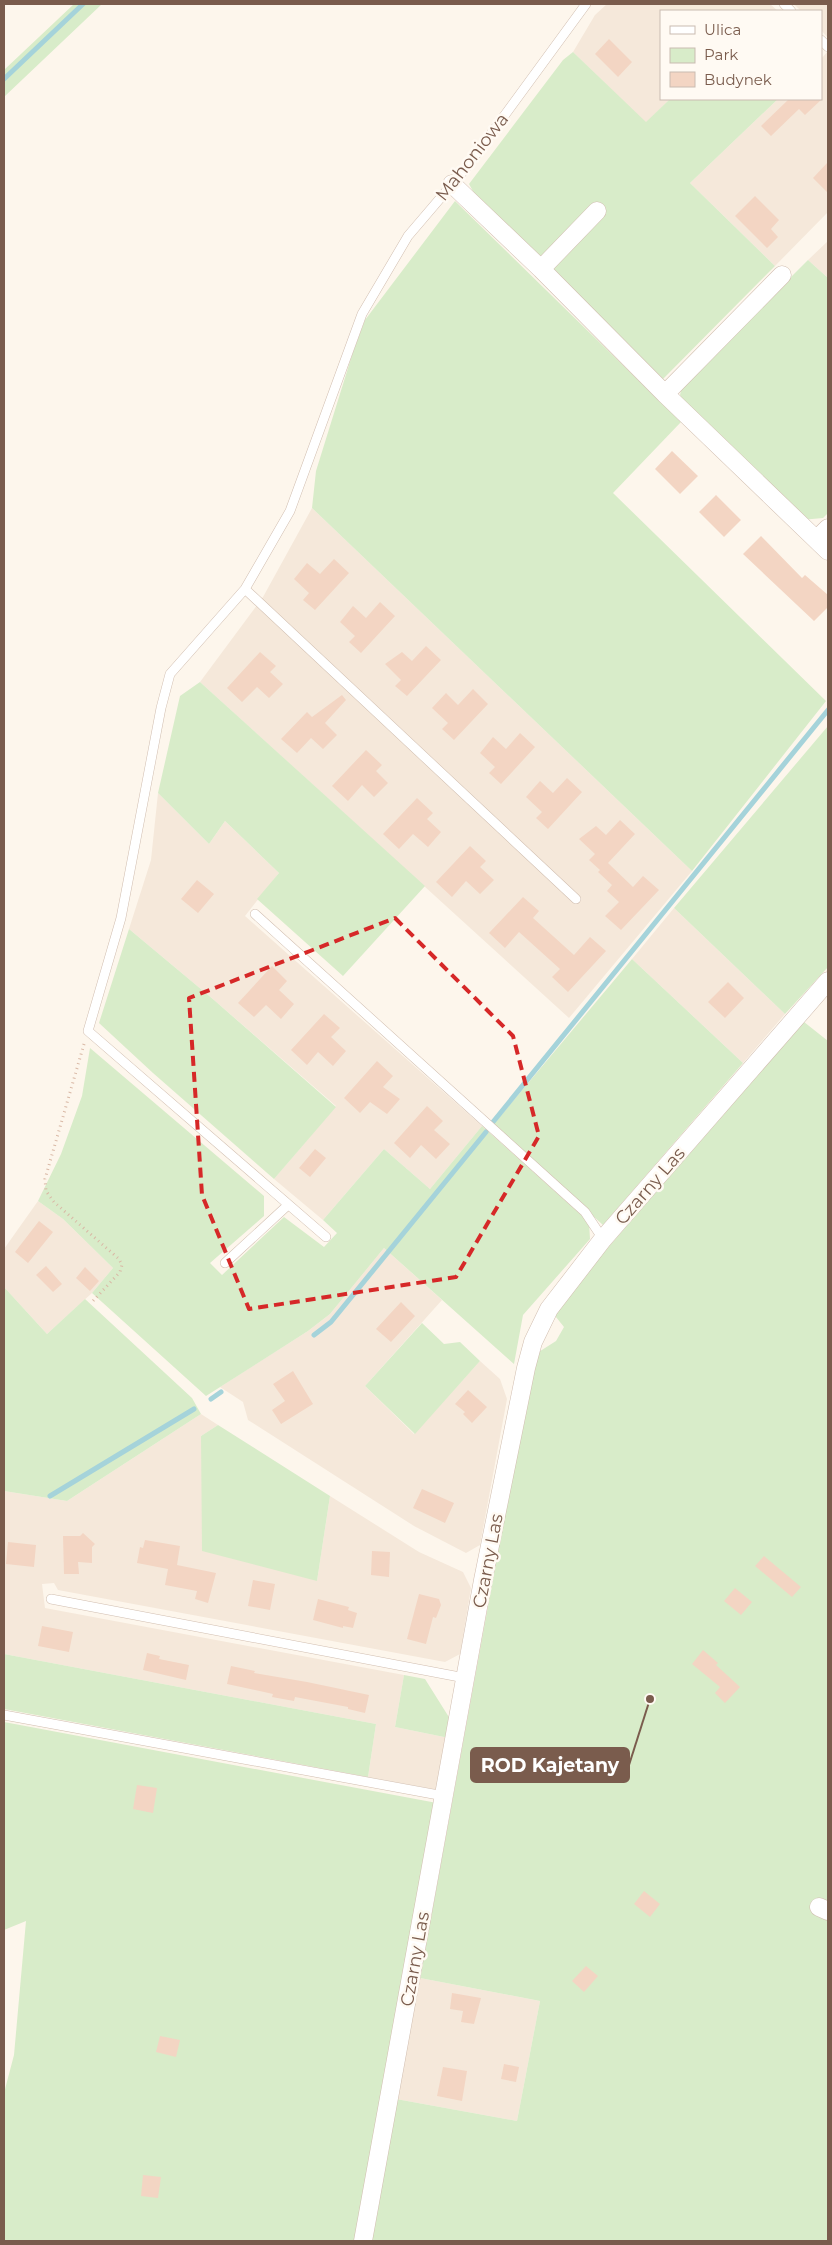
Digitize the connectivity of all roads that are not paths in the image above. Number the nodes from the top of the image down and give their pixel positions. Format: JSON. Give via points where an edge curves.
{"nodes":[{"id":1,"x":586,"y":4,"type":"edge"},
{"id":2,"x":452,"y":184,"type":"junction"},
{"id":3,"x":597,"y":212,"type":"dead end"},
{"id":4,"x":541,"y":269,"type":"junction"},
{"id":5,"x":782,"y":275,"type":"dead end"},
{"id":6,"x":665,"y":394,"type":"junction"},
{"id":7,"x":824,"y":539,"type":"edge"},
{"id":8,"x":245,"y":589,"type":"junction"},
{"id":9,"x":576,"y":899,"type":"dead end"},
{"id":10,"x":255,"y":914,"type":"dead end"},
{"id":11,"x":828,"y":981,"type":"edge"},
{"id":12,"x":288,"y":1205,"type":"junction"},
{"id":13,"x":326,"y":1237,"type":"dead end"},
{"id":14,"x":604,"y":1239,"type":"junction"},
{"id":15,"x":225,"y":1263,"type":"dead end"},
{"id":16,"x":51,"y":1599,"type":"dead end"},
{"id":17,"x":465,"y":1678,"type":"junction"},
{"id":18,"x":4,"y":1715,"type":"edge"},
{"id":19,"x":444,"y":1796,"type":"junction"},
{"id":20,"x":364,"y":2241,"type":"edge"}],
"edges":[{"from":1,"to":2,"type":"lane","name":"Mahoniowa"},
{"from":2,"to":4,"type":"street"},
{"from":2,"to":8,"type":"lane","name":"Mahoniowa","via":[[408,236],[362,314],[290,512]]},
{"from":3,"to":4,"type":"street"},
{"from":4,"to":6,"type":"street"},
{"from":5,"to":6,"type":"street"},
{"from":6,"to":7,"type":"street"},
{"from":8,"to":9,"type":"lane"},
{"from":8,"to":12,"type":"lane","name":"Mahoniowa","via":[[170,674],[121,918],[88,1031]]},
{"from":10,"to":14,"type":"lane","via":[[585,1212]]},
{"from":11,"to":14,"type":"street","name":"Czarny Las"},
{"from":12,"to":13,"type":"lane"},
{"from":12,"to":15,"type":"lane"},
{"from":14,"to":17,"type":"street","name":"Czarny Las","via":[[549,1309],[533,1342]]},
{"from":16,"to":17,"type":"lane"},
{"from":17,"to":19,"type":"street","name":"Czarny Las"},
{"from":18,"to":19,"type":"lane"},
{"from":19,"to":20,"type":"street","name":"Czarny Las"}]}
